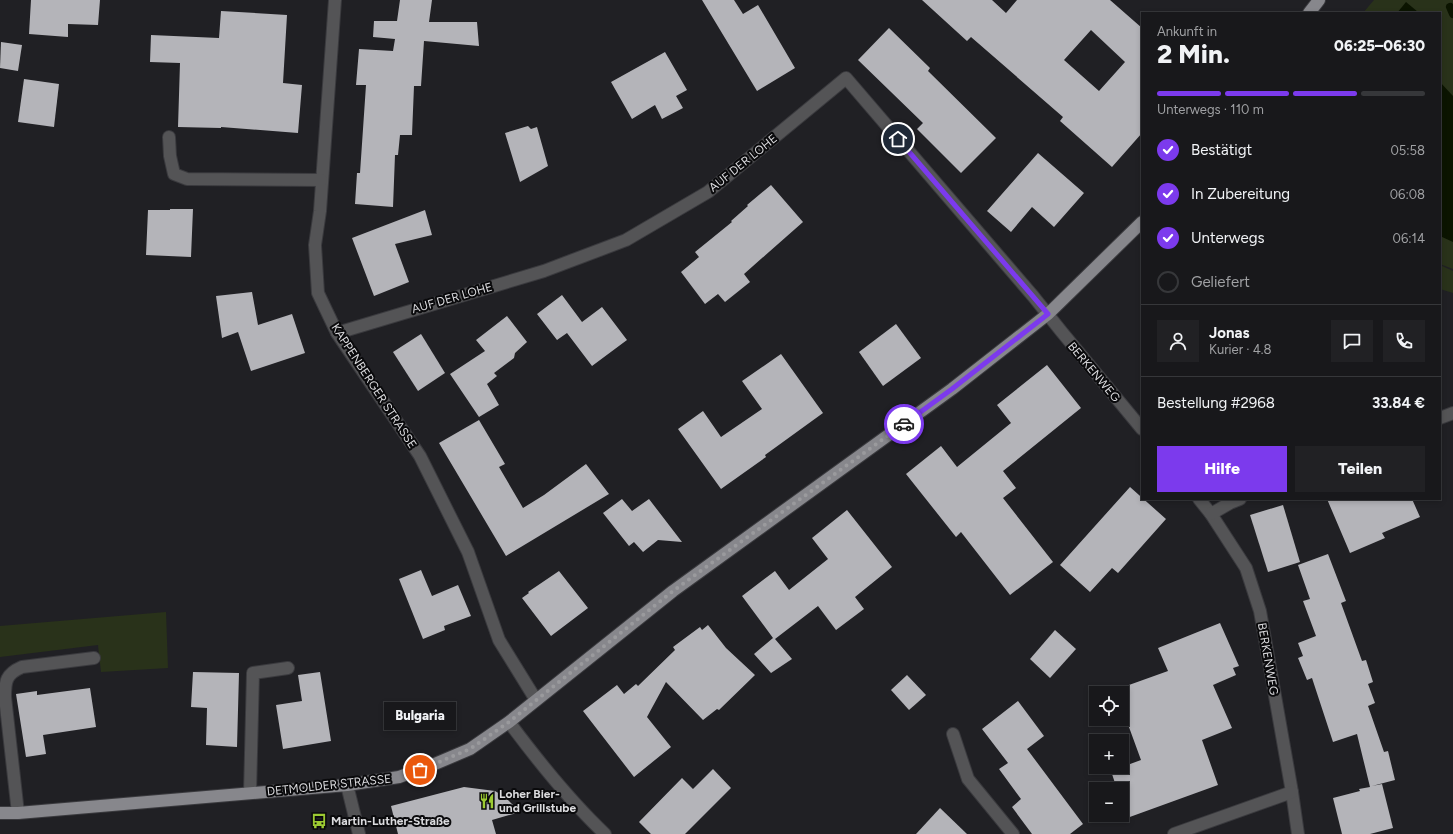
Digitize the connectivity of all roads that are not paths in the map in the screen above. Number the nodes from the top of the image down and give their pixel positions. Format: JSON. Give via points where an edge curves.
{"nodes":[{"id":1,"x":334,"y":0,"type":"edge"},
{"id":2,"x":1319,"y":0,"type":"edge"},
{"id":3,"x":1310,"y":12,"type":"edge"},
{"id":4,"x":169,"y":137,"type":"dead end"},
{"id":5,"x":321,"y":180,"type":"junction"},
{"id":6,"x":1141,"y":223,"type":"edge"},
{"id":7,"x":1048,"y":314,"type":"junction"},
{"id":8,"x":337,"y":332,"type":"junction"},
{"id":9,"x":1453,"y":413,"type":"edge"},
{"id":10,"x":1441,"y":418,"type":"edge"},
{"id":11,"x":1141,"y":428,"type":"edge"},
{"id":12,"x":1200,"y":500,"type":"edge"},
{"id":13,"x":1238,"y":500,"type":"edge"},
{"id":14,"x":1212,"y":514,"type":"junction"},
{"id":15,"x":94,"y":658,"type":"dead end"},
{"id":16,"x":288,"y":668,"type":"dead end"},
{"id":17,"x":536,"y":700,"type":"junction"},
{"id":18,"x":509,"y":722,"type":"junction"},
{"id":19,"x":954,"y":734,"type":"dead end"},
{"id":20,"x":347,"y":785,"type":"junction"},
{"id":21,"x":1292,"y":792,"type":"junction"},
{"id":22,"x":250,"y":794,"type":"junction"},
{"id":23,"x":0,"y":813,"type":"edge"},
{"id":24,"x":18,"y":813,"type":"junction"},
{"id":25,"x":359,"y":834,"type":"edge"},
{"id":26,"x":606,"y":834,"type":"edge"},
{"id":27,"x":1012,"y":834,"type":"edge"},
{"id":28,"x":1174,"y":834,"type":"edge"},
{"id":29,"x":1298,"y":834,"type":"edge"}],
"edges":[{"from":1,"to":5,"type":"street","name":"KAPPENBERGER STRASSE"},
{"from":2,"to":3,"type":"main road"},
{"from":4,"to":5,"type":"street","via":[[174,174],[187,179]]},
{"from":5,"to":8,"type":"street","name":"KAPPENBERGER STRASSE","via":[[315,246],[318,293]]},
{"from":6,"to":7,"type":"main road","name":"DETMOLDER STRASSE"},
{"from":7,"to":8,"type":"street","name":"AUF DER LOHE","via":[[846,78],[708,192],[626,240],[544,271]]},
{"from":7,"to":11,"type":"street","name":"BERKENWEG"},
{"from":7,"to":17,"type":"main road","name":"DETMOLDER STRASSE","via":[[952,389],[673,591]]},
{"from":8,"to":17,"type":"street","name":"KAPPENBERGER STRASSE","via":[[420,456],[468,552],[499,640]]},
{"from":9,"to":10,"type":"street"},
{"from":12,"to":14,"type":"street","name":"BERKENWEG"},
{"from":13,"to":14,"type":"street"},
{"from":14,"to":21,"type":"street","name":"BERKENWEG","via":[[1246,568],[1260,611]]},
{"from":15,"to":24,"type":"street","via":[[22,667],[8,676],[5,697]]},
{"from":16,"to":22,"type":"street","via":[[252,673]]},
{"from":17,"to":18,"type":"main road","name":"DETMOLDER STRASSE"},
{"from":18,"to":20,"type":"main road","name":"DETMOLDER STRASSE","via":[[470,749],[430,766],[399,777]]},
{"from":18,"to":26,"type":"street","via":[[589,819]]},
{"from":19,"to":27,"type":"street","via":[[968,779]]},
{"from":20,"to":22,"type":"main road","name":"DETMOLDER STRASSE"},
{"from":20,"to":25,"type":"street"},
{"from":21,"to":28,"type":"street"},
{"from":21,"to":29,"type":"street","name":"BERKENWEG"},
{"from":22,"to":24,"type":"main road","name":"DETMOLDER STRASSE"},
{"from":23,"to":24,"type":"main road","name":"DETMOLDER STRASSE"}]}
